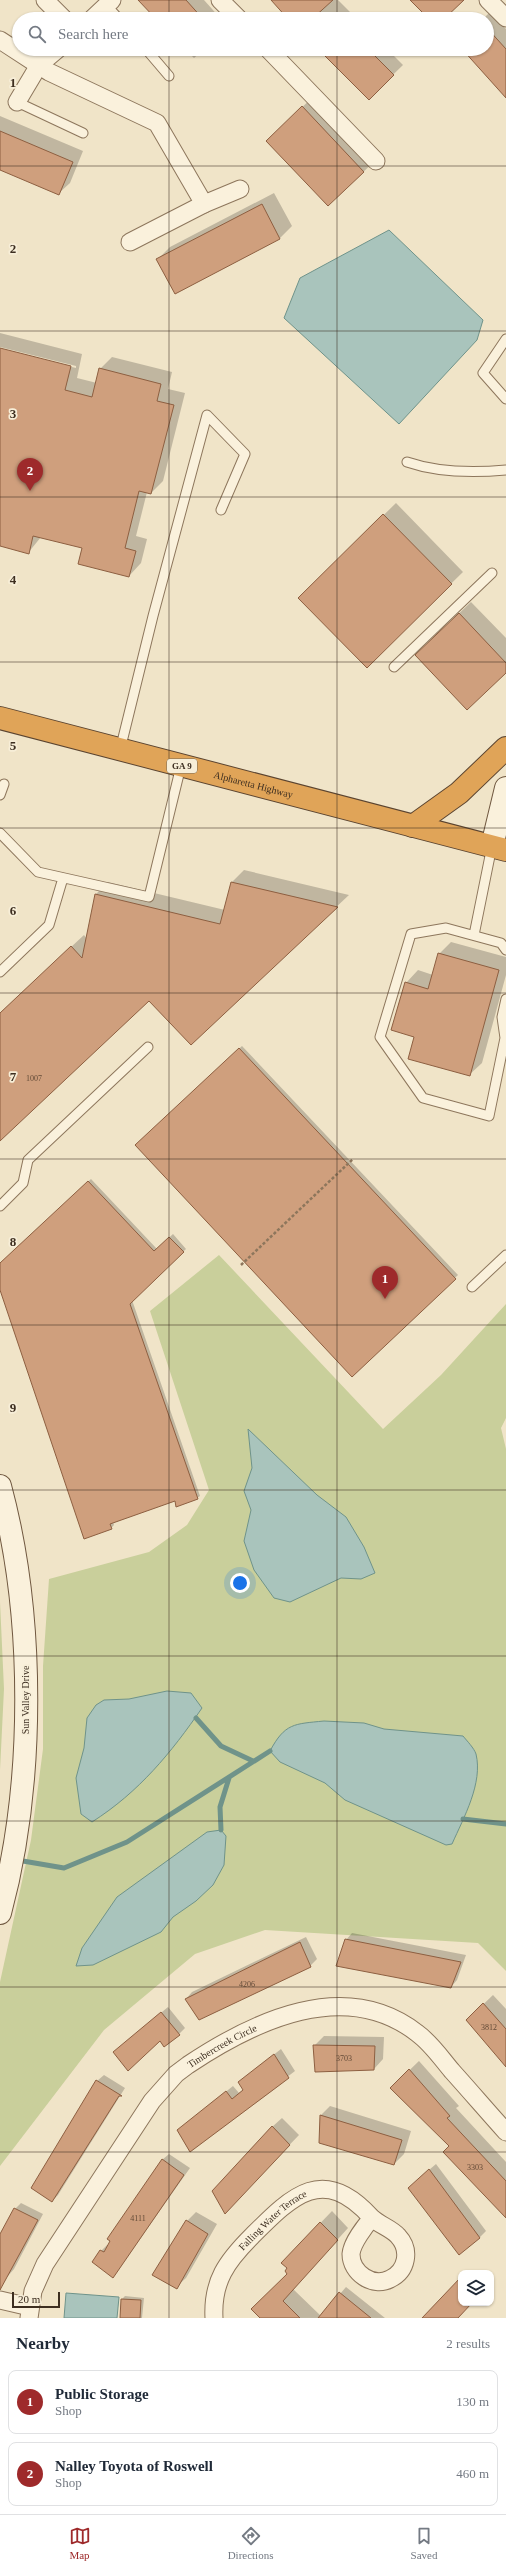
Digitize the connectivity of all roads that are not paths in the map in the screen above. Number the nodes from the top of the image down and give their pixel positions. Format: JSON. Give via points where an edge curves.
{"nodes":[{"id":1,"x":45,"y":0,"type":"edge"},
{"id":2,"x":220,"y":0,"type":"edge"},
{"id":3,"x":488,"y":0,"type":"edge"},
{"id":4,"x":110,"y":3,"type":"edge"},
{"id":5,"x":57,"y":12,"type":"edge"},
{"id":6,"x":100,"y":12,"type":"edge"},
{"id":7,"x":115,"y":12,"type":"edge"},
{"id":8,"x":232,"y":12,"type":"edge"},
{"id":9,"x":506,"y":18,"type":"edge"},
{"id":10,"x":0,"y":40,"type":"edge"},
{"id":11,"x":12,"y":48,"type":"edge"},
{"id":12,"x":25,"y":56,"type":"edge"},
{"id":13,"x":50,"y":56,"type":"edge"},
{"id":14,"x":152,"y":56,"type":"edge"},
{"id":15,"x":275,"y":56,"type":"edge"},
{"id":16,"x":39,"y":65,"type":"junction"},
{"id":17,"x":169,"y":76,"type":"dead end"},
{"id":18,"x":17,"y":102,"type":"joint"},
{"id":19,"x":82,"y":133,"type":"dead end"},
{"id":20,"x":376,"y":161,"type":"dead end"},
{"id":21,"x":240,"y":189,"type":"dead end"},
{"id":22,"x":204,"y":204,"type":"junction"},
{"id":23,"x":130,"y":242,"type":"dead end"},
{"id":24,"x":506,"y":339,"type":"edge"},
{"id":25,"x":506,"y":399,"type":"edge"},
{"id":26,"x":408,"y":462,"type":"dead end"},
{"id":27,"x":506,"y":470,"type":"edge"},
{"id":28,"x":221,"y":510,"type":"dead end"},
{"id":29,"x":492,"y":572,"type":"dead end"},
{"id":30,"x":394,"y":667,"type":"dead end"},
{"id":31,"x":0,"y":718,"type":"edge"},
{"id":32,"x":506,"y":748,"type":"edge"},
{"id":33,"x":120,"y":750,"type":"junction"},
{"id":34,"x":181,"y":766,"type":"junction"},
{"id":35,"x":4,"y":784,"type":"dead end"},
{"id":36,"x":506,"y":788,"type":"edge"},
{"id":37,"x":0,"y":795,"type":"edge"},
{"id":38,"x":413,"y":826,"type":"junction"},
{"id":39,"x":0,"y":833,"type":"edge"},
{"id":40,"x":499,"y":848,"type":"edge"},
{"id":41,"x":63,"y":878,"type":"junction"},
{"id":42,"x":474,"y":935,"type":"junction"},
{"id":43,"x":506,"y":950,"type":"edge"},
{"id":44,"x":0,"y":972,"type":"edge"},
{"id":45,"x":506,"y":999,"type":"edge"},
{"id":46,"x":148,"y":1047,"type":"dead end"},
{"id":47,"x":0,"y":1206,"type":"edge"},
{"id":48,"x":506,"y":1255,"type":"edge"},
{"id":49,"x":472,"y":1287,"type":"dead end"},
{"id":50,"x":0,"y":1486,"type":"edge"},
{"id":51,"x":0,"y":1913,"type":"edge"},
{"id":52,"x":506,"y":2132,"type":"edge"},
{"id":53,"x":372,"y":2218,"type":"dead end"},
{"id":54,"x":0,"y":2300,"type":"edge"},
{"id":55,"x":29,"y":2312,"type":"edge"},
{"id":56,"x":214,"y":2318,"type":"edge"}],
"edges":[{"from":1,"to":5,"type":"street"},
{"from":2,"to":8,"type":"street"},
{"from":3,"to":9,"type":"street"},
{"from":4,"to":6,"type":"street"},
{"from":4,"to":7,"type":"lane"},
{"from":10,"to":11,"type":"street"},
{"from":12,"to":16,"type":"street"},
{"from":13,"to":16,"type":"street"},
{"from":14,"to":17,"type":"lane"},
{"from":15,"to":20,"type":"street"},
{"from":16,"to":18,"type":"street"},
{"from":16,"to":22,"type":"street","via":[[156,123]]},
{"from":18,"to":19,"type":"lane"},
{"from":21,"to":22,"type":"street"},
{"from":22,"to":23,"type":"street"},
{"from":24,"to":25,"type":"lane","via":[[483,373]]},
{"from":26,"to":27,"type":"lane","via":[[424,468],[477,473]]},
{"from":28,"to":33,"type":"lane","via":[[245,454],[207,415]]},
{"from":29,"to":30,"type":"lane"},
{"from":31,"to":33,"type":"highway","name":"Alpharetta Highway","number":"GA 9"},
{"from":32,"to":38,"type":"highway","via":[[459,793]]},
{"from":33,"to":34,"type":"highway","name":"Alpharetta Highway","number":"GA 9"},
{"from":34,"to":38,"type":"highway","name":"Alpharetta Highway","number":"GA 9"},
{"from":34,"to":41,"type":"lane","via":[[149,897]]},
{"from":35,"to":37,"type":"lane"},
{"from":36,"to":40,"type":"street"},
{"from":38,"to":40,"type":"highway","name":"Alpharetta Highway","number":"GA 9"},
{"from":39,"to":41,"type":"lane","via":[[38,872]]},
{"from":40,"to":42,"type":"lane"},
{"from":41,"to":44,"type":"lane","via":[[49,925]]},
{"from":42,"to":43,"type":"lane","via":[[501,943]]},
{"from":42,"to":45,"type":"lane","via":[[446,928],[411,934],[380,1038],[423,1098],[489,1116],[505,1038],[502,1017]]},
{"from":46,"to":47,"type":"lane","via":[[28,1160],[23,1183]]},
{"from":48,"to":49,"type":"lane"},
{"from":50,"to":51,"type":"street","name":"Sun Valley Drive","via":[[20,1600],[26,1706],[20,1808],[10,1873]]},
{"from":52,"to":55,"type":"street","name":"Timbercreek Circle","via":[[431,2046],[404,2024],[369,2012],[329,2007],[293,2012],[272,2019],[200,2057],[176,2074],[164,2087],[52,2252],[39,2277]]},
{"from":53,"to":56,"type":"street","name":"Falling Water Terrace","via":[[354,2199],[330,2189],[315,2190],[291,2200],[231,2258],[218,2284]]},
{"from":54,"to":55,"type":"street"}]}
